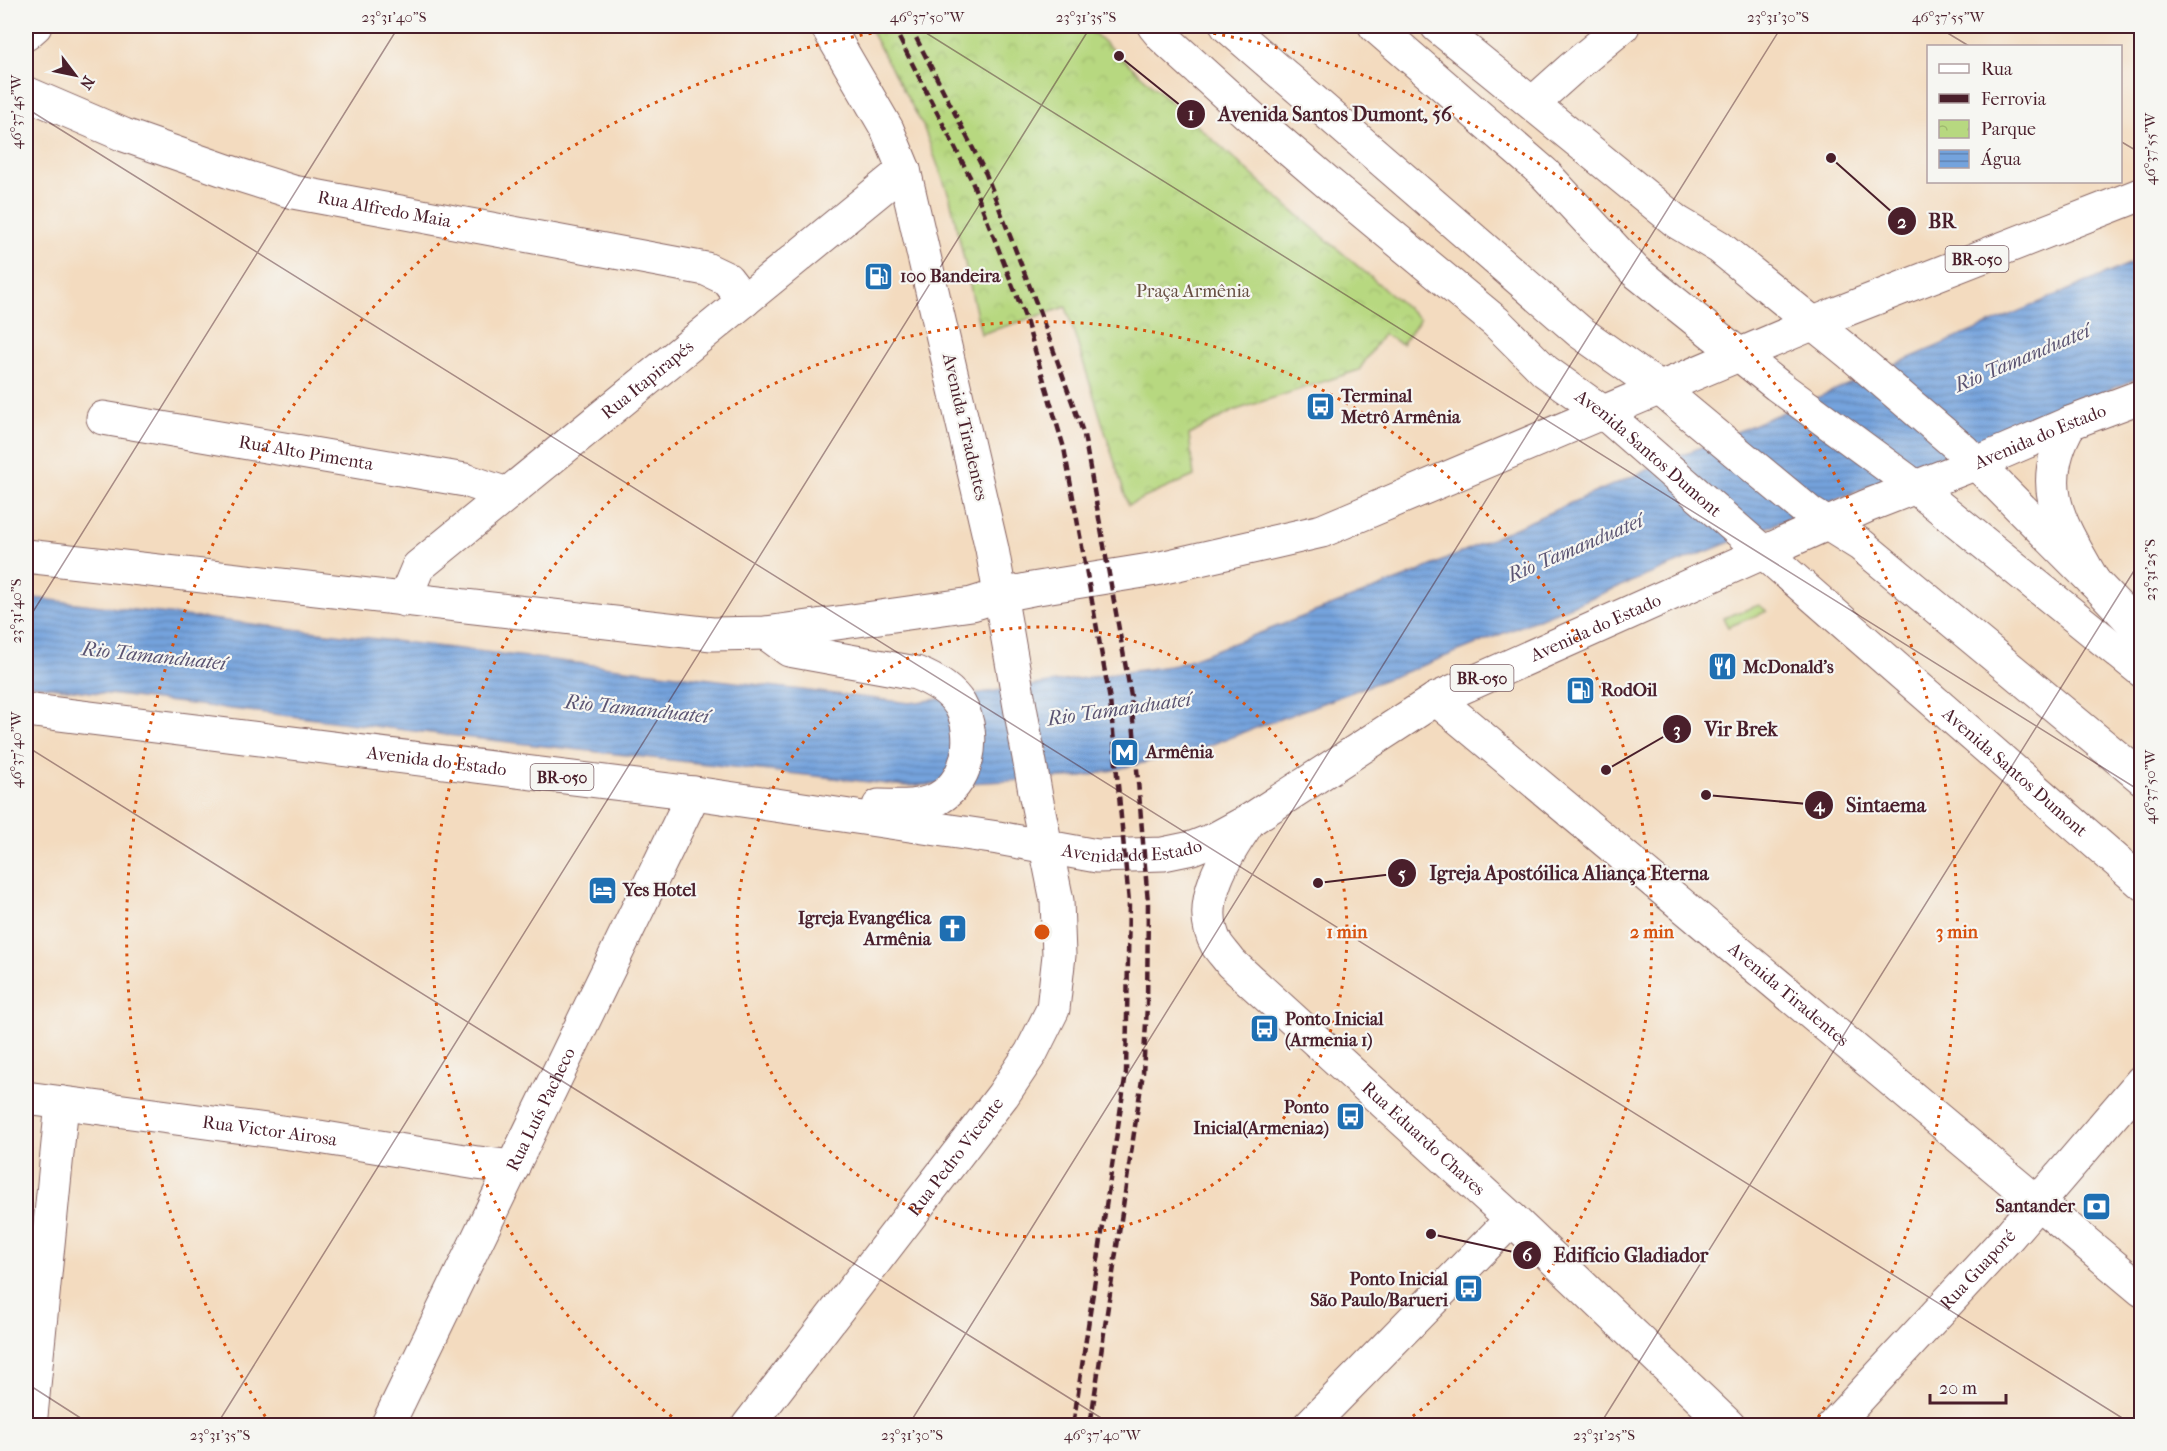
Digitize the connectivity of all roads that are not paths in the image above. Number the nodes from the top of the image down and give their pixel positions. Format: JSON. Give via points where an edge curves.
{"nodes":[{"id":1,"x":35,"y":26,"type":"edge"},
{"id":2,"x":826,"y":26,"type":"edge"},
{"id":3,"x":1154,"y":26,"type":"edge"},
{"id":4,"x":1227,"y":26,"type":"edge"},
{"id":5,"x":1375,"y":26,"type":"edge"},
{"id":6,"x":1437,"y":26,"type":"edge"},
{"id":7,"x":1623,"y":26,"type":"edge"},
{"id":8,"x":26,"y":34,"type":"edge"},
{"id":9,"x":26,"y":93,"type":"edge"},
{"id":10,"x":1533,"y":103,"type":"junction"},
{"id":11,"x":904,"y":170,"type":"junction"},
{"id":12,"x":2142,"y":194,"type":"edge"},
{"id":13,"x":744,"y":301,"type":"junction"},
{"id":14,"x":1813,"y":324,"type":"junction"},
{"id":15,"x":1738,"y":355,"type":"junction"},
{"id":16,"x":1659,"y":388,"type":"junction"},
{"id":17,"x":2142,"y":396,"type":"edge"},
{"id":18,"x":1604,"y":413,"type":"junction"},
{"id":19,"x":103,"y":418,"type":"dead end"},
{"id":20,"x":2070,"y":423,"type":"junction"},
{"id":21,"x":1970,"y":457,"type":"junction"},
{"id":22,"x":1909,"y":483,"type":"junction"},
{"id":23,"x":507,"y":494,"type":"junction"},
{"id":24,"x":1818,"y":519,"type":"junction"},
{"id":25,"x":1754,"y":545,"type":"junction"},
{"id":26,"x":26,"y":556,"type":"edge"},
{"id":27,"x":2094,"y":582,"type":"junction"},
{"id":28,"x":1001,"y":595,"type":"junction"},
{"id":29,"x":404,"y":600,"type":"junction"},
{"id":30,"x":2142,"y":632,"type":"edge"},
{"id":31,"x":766,"y":633,"type":"junction"},
{"id":32,"x":2142,"y":671,"type":"edge"},
{"id":33,"x":1436,"y":699,"type":"junction"},
{"id":34,"x":26,"y":710,"type":"edge"},
{"id":35,"x":2142,"y":778,"type":"edge"},
{"id":36,"x":694,"y":793,"type":"junction"},
{"id":37,"x":835,"y":814,"type":"junction"},
{"id":38,"x":1250,"y":820,"type":"junction"},
{"id":39,"x":1047,"y":848,"type":"junction"},
{"id":40,"x":2142,"y":883,"type":"edge"},
{"id":41,"x":2142,"y":1081,"type":"edge"},
{"id":42,"x":26,"y":1098,"type":"edge"},
{"id":43,"x":62,"y":1103,"type":"junction"},
{"id":44,"x":513,"y":1167,"type":"junction"},
{"id":45,"x":2037,"y":1203,"type":"junction"},
{"id":46,"x":1512,"y":1219,"type":"junction"},
{"id":47,"x":2142,"y":1290,"type":"edge"},
{"id":48,"x":30,"y":1425,"type":"edge"},
{"id":49,"x":387,"y":1425,"type":"edge"},
{"id":50,"x":748,"y":1425,"type":"edge"},
{"id":51,"x":1309,"y":1425,"type":"edge"},
{"id":52,"x":1730,"y":1425,"type":"edge"},
{"id":53,"x":1833,"y":1425,"type":"edge"}],
"edges":[{"from":1,"to":8,"type":"main road"},
{"from":2,"to":11,"type":"main road","name":"Avenida Tiradentes","via":[[887,129]]},
{"from":3,"to":18,"type":"main road","name":"Avenida Santos Dumont","via":[[1250,116],[1496,322],[1545,371]]},
{"from":4,"to":16,"type":"main road","via":[[1580,332]]},
{"from":5,"to":15,"type":"main road","via":[[1544,173],[1635,272]]},
{"from":6,"to":10,"type":"main road"},
{"from":7,"to":10,"type":"main road"},
{"from":9,"to":13,"type":"main road","name":"Rua Alfredo Maia","via":[[124,135],[293,192],[706,269],[727,279]]},
{"from":10,"to":14,"type":"main road","via":[[1677,222],[1719,247]]},
{"from":11,"to":13,"type":"main road","name":"Rua Itapirapés"},
{"from":11,"to":28,"type":"main road","name":"Avenida Tiradentes"},
{"from":12,"to":14,"type":"main road","number":"BR-050"},
{"from":13,"to":23,"type":"main road","name":"Rua Itapirapés"},
{"from":14,"to":15,"type":"main road","number":"BR-050"},
{"from":14,"to":21,"type":"main road"},
{"from":15,"to":16,"type":"main road","number":"BR-050"},
{"from":15,"to":22,"type":"main road"},
{"from":16,"to":18,"type":"main road","number":"BR-050"},
{"from":16,"to":24,"type":"main road"},
{"from":17,"to":20,"type":"main road","name":"Avenida do Estado","number":"BR-050"},
{"from":18,"to":25,"type":"main road","name":"Avenida Santos Dumont"},
{"from":18,"to":28,"type":"main road","number":"BR-050","via":[[1322,531],[1156,569]]},
{"from":19,"to":23,"type":"main road","name":"Rua Alto Pimenta","via":[[465,480]]},
{"from":20,"to":21,"type":"main road","name":"Avenida do Estado","number":"BR-050"},
{"from":20,"to":27,"type":"main road","via":[[2053,459],[2052,497]]},
{"from":21,"to":22,"type":"main road","name":"Avenida do Estado","number":"BR-050"},
{"from":21,"to":27,"type":"main road"},
{"from":22,"to":24,"type":"main road","name":"Avenida do Estado","number":"BR-050"},
{"from":22,"to":32,"type":"main road"},
{"from":23,"to":29,"type":"main road","name":"Rua Itapirapés","via":[[418,567]]},
{"from":24,"to":25,"type":"main road","name":"Avenida do Estado","number":"BR-050"},
{"from":24,"to":35,"type":"main road","via":[[1861,545]]},
{"from":25,"to":33,"type":"main road","name":"Avenida do Estado","number":"BR-050"},
{"from":25,"to":40,"type":"main road","name":"Avenida Santos Dumont"},
{"from":26,"to":29,"type":"main road","number":"BR-050"},
{"from":27,"to":30,"type":"main road"},
{"from":28,"to":31,"type":"main road","number":"BR-050","via":[[972,604]]},
{"from":28,"to":39,"type":"main road","name":"Avenida Tiradentes"},
{"from":29,"to":31,"type":"main road","number":"BR-050","via":[[712,634]]},
{"from":31,"to":37,"type":"main road","via":[[789,650],[916,673],[940,684],[960,705],[969,738],[966,760],[956,782],[944,794],[914,807],[847,805]]},
{"from":33,"to":38,"type":"main road","name":"Avenida do Estado","number":"BR-050"},
{"from":33,"to":45,"type":"main road","name":"Avenida Tiradentes"},
{"from":34,"to":36,"type":"main road","name":"Avenida do Estado","number":"BR-050"},
{"from":36,"to":37,"type":"main road","name":"Avenida do Estado","number":"BR-050"},
{"from":36,"to":44,"type":"main road","name":"Rua Luís Pacheco"},
{"from":37,"to":39,"type":"main road","name":"Avenida do Estado","number":"BR-050"},
{"from":38,"to":39,"type":"main road","name":"Avenida do Estado","number":"BR-050","via":[[1200,845],[1163,854],[1097,856]]},
{"from":38,"to":46,"type":"main road","name":"Rua Eduardo Chaves","via":[[1228,851],[1210,902],[1210,925],[1216,944],[1231,963]]},
{"from":39,"to":50,"type":"main road","name":"Rua Pedro Vicente","via":[[1057,902],[1058,982],[1053,1009],[1032,1053]]},
{"from":41,"to":45,"type":"main road","name":"Rua Guaporé"},
{"from":42,"to":43,"type":"main road","name":"Rua Victor Airosa"},
{"from":43,"to":44,"type":"main road","name":"Rua Victor Airosa"},
{"from":43,"to":48,"type":"main road"},
{"from":44,"to":49,"type":"main road","name":"Rua Luís Pacheco"},
{"from":45,"to":47,"type":"main road","name":"Avenida Tiradentes"},
{"from":45,"to":53,"type":"main road","name":"Rua Guaporé"},
{"from":46,"to":51,"type":"main road"},
{"from":46,"to":52,"type":"main road","name":"Rua Eduardo Chaves"}]}
